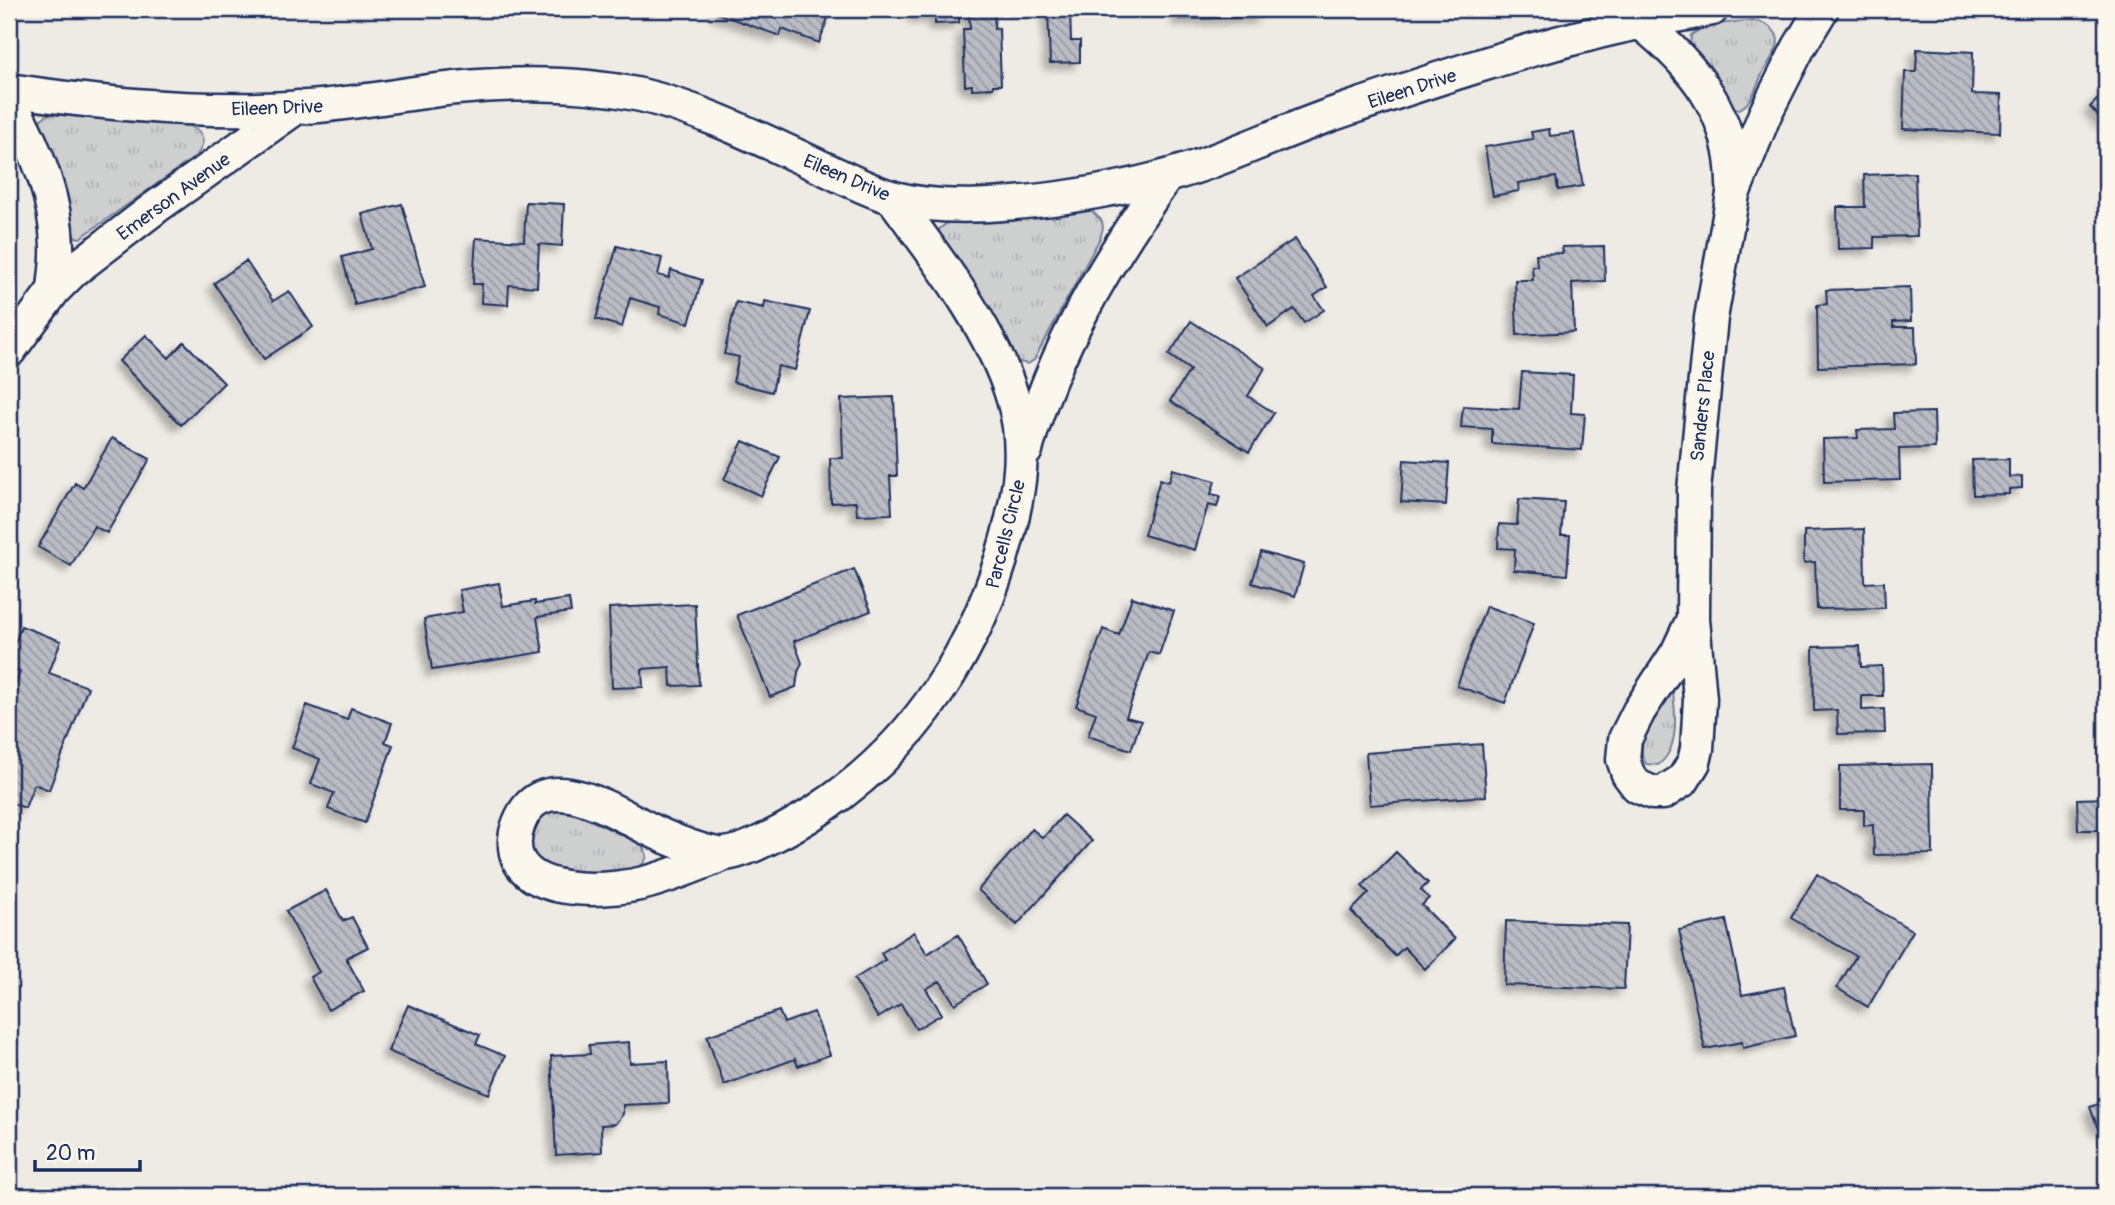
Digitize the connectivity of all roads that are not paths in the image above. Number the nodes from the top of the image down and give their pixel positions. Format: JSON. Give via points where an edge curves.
{"nodes":[{"id":1,"x":1712,"y":9,"type":"edge"},
{"id":2,"x":1822,"y":9,"type":"edge"},
{"id":3,"x":1641,"y":23,"type":"junction"},
{"id":4,"x":9,"y":90,"type":"edge"},
{"id":5,"x":9,"y":100,"type":"edge"},
{"id":6,"x":297,"y":107,"type":"junction"},
{"id":7,"x":1167,"y":176,"type":"junction"},
{"id":8,"x":1733,"y":194,"type":"junction"},
{"id":9,"x":892,"y":197,"type":"junction"},
{"id":10,"x":54,"y":290,"type":"junction"},
{"id":11,"x":9,"y":351,"type":"edge"},
{"id":12,"x":1022,"y":465,"type":"junction"},
{"id":13,"x":1693,"y":619,"type":"junction"},
{"id":14,"x":722,"y":855,"type":"junction"}],
"edges":[{"from":1,"to":3,"type":"street","name":"Eileen Drive"},
{"from":2,"to":8,"type":"street","name":"Sanders Place","via":[[1765,114]]},
{"from":3,"to":7,"type":"street","name":"Eileen Drive","via":[[1528,50],[1324,117]]},
{"from":3,"to":8,"type":"street","name":"Sanders Place","via":[[1683,60],[1716,107],[1730,147]]},
{"from":4,"to":6,"type":"street","name":"Eileen Drive","via":[[146,106]]},
{"from":5,"to":10,"type":"street","via":[[40,166],[52,206],[57,248]]},
{"from":6,"to":9,"type":"street","name":"Eileen Drive","via":[[496,85],[615,91],[704,114]]},
{"from":6,"to":10,"type":"street","name":"Emerson Avenue","via":[[156,207]]},
{"from":7,"to":9,"type":"street","name":"Eileen Drive","via":[[1083,194],[1000,204],[932,204]]},
{"from":7,"to":12,"type":"street","name":"Parcells Circle","via":[[1067,341],[1044,391]]},
{"from":8,"to":13,"type":"street","name":"Sanders Place","via":[[1711,318],[1697,451]]},
{"from":9,"to":12,"type":"street","name":"Parcells Circle","via":[[944,269],[999,363],[1020,429]]},
{"from":10,"to":11,"type":"street","name":"Emerson Avenue"},
{"from":12,"to":14,"type":"street","name":"Parcells Circle","via":[[1015,508],[986,605],[955,668],[923,713],[878,763],[820,808],[764,840]]},
{"from":13,"to":13,"type":"street","name":"Sanders Place","via":[[1625,738],[1623,758],[1628,774],[1637,786],[1653,793],[1674,787],[1694,762],[1700,699]]},
{"from":14,"to":14,"type":"street","name":"Parcells Circle","via":[[668,838],[569,794],[533,803],[520,819],[515,837],[517,855],[527,872],[547,884],[574,888],[645,883]]}]}
